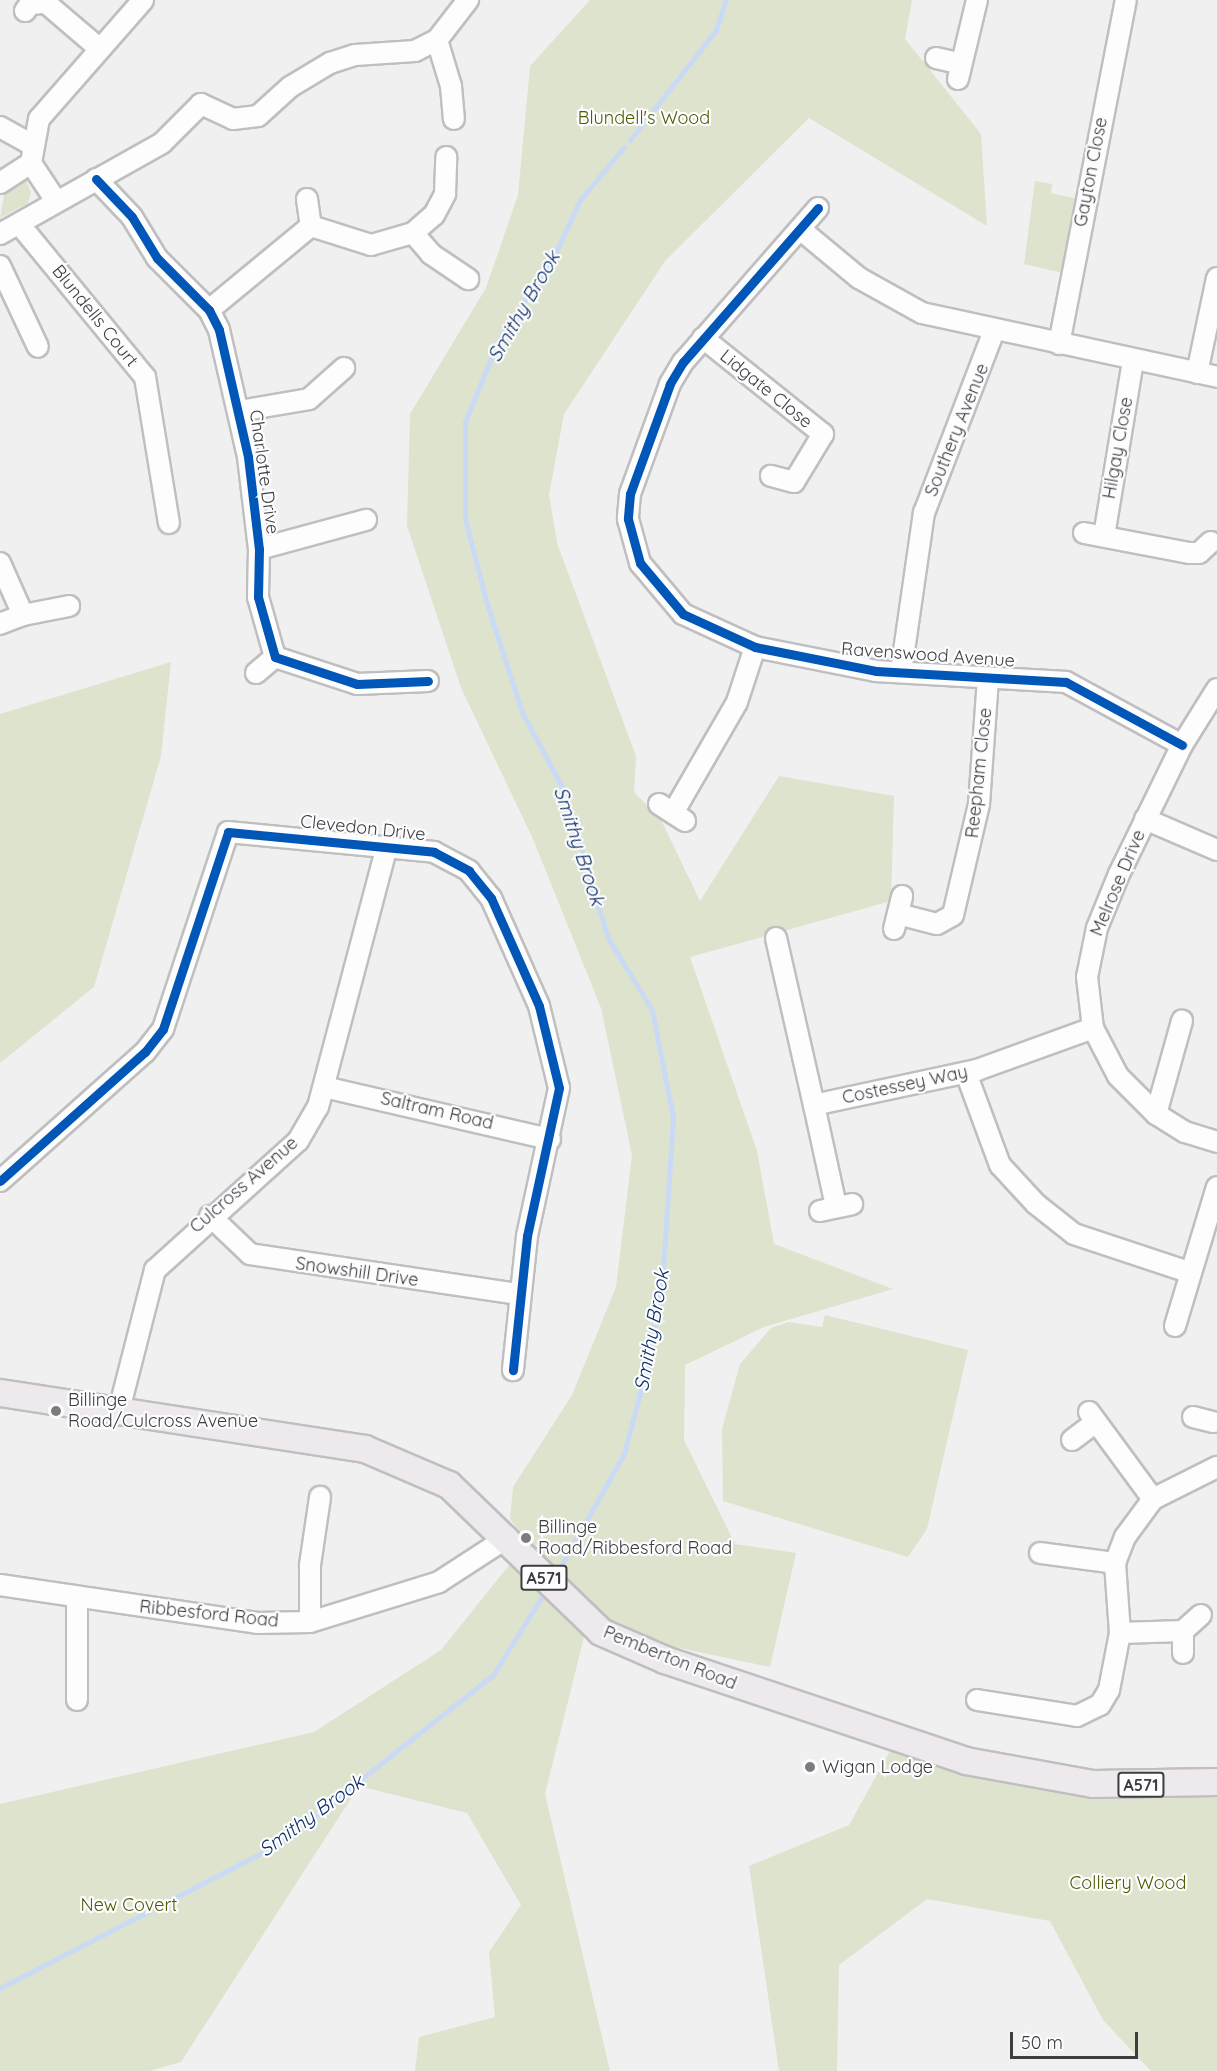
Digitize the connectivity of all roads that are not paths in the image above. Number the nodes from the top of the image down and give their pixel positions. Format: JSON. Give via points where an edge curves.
{"nodes":[{"id":1,"x":143,"y":0,"type":"edge"},
{"id":2,"x":468,"y":0,"type":"edge"},
{"id":3,"x":977,"y":0,"type":"edge"},
{"id":4,"x":1126,"y":0,"type":"edge"},
{"id":5,"x":46,"y":2,"type":"edge"},
{"id":6,"x":25,"y":11,"type":"dead end"},
{"id":7,"x":437,"y":40,"type":"junction"},
{"id":8,"x":100,"y":49,"type":"junction"},
{"id":9,"x":936,"y":58,"type":"dead end"},
{"id":10,"x":454,"y":119,"type":"dead end"},
{"id":11,"x":0,"y":127,"type":"edge"},
{"id":12,"x":32,"y":154,"type":"junction"},
{"id":13,"x":446,"y":157,"type":"dead end"},
{"id":14,"x":96,"y":179,"type":"junction"},
{"id":15,"x":0,"y":183,"type":"edge"},
{"id":16,"x":307,"y":199,"type":"dead end"},
{"id":17,"x":56,"y":201,"type":"junction"},
{"id":18,"x":818,"y":208,"type":"dead end"},
{"id":19,"x":20,"y":225,"type":"junction"},
{"id":20,"x":311,"y":226,"type":"junction"},
{"id":21,"x":800,"y":229,"type":"junction"},
{"id":22,"x":413,"y":233,"type":"junction"},
{"id":23,"x":0,"y":234,"type":"edge"},
{"id":24,"x":0,"y":266,"type":"edge"},
{"id":25,"x":1217,"y":278,"type":"edge"},
{"id":26,"x":468,"y":279,"type":"dead end"},
{"id":27,"x":209,"y":310,"type":"junction"},
{"id":28,"x":994,"y":331,"type":"junction"},
{"id":29,"x":703,"y":338,"type":"junction"},
{"id":30,"x":1059,"y":344,"type":"junction"},
{"id":31,"x":38,"y":347,"type":"dead end"},
{"id":32,"x":1133,"y":360,"type":"junction"},
{"id":33,"x":344,"y":368,"type":"dead end"},
{"id":34,"x":1197,"y":373,"type":"junction"},
{"id":35,"x":1217,"y":377,"type":"edge"},
{"id":36,"x":239,"y":411,"type":"junction"},
{"id":37,"x":771,"y":476,"type":"dead end"},
{"id":38,"x":366,"y":520,"type":"dead end"},
{"id":39,"x":169,"y":523,"type":"dead end"},
{"id":40,"x":1211,"y":542,"type":"dead end"},
{"id":41,"x":259,"y":549,"type":"junction"},
{"id":42,"x":0,"y":563,"type":"edge"},
{"id":43,"x":69,"y":606,"type":"dead end"},
{"id":44,"x":23,"y":615,"type":"junction"},
{"id":45,"x":0,"y":624,"type":"edge"},
{"id":46,"x":755,"y":647,"type":"junction"},
{"id":47,"x":275,"y":657,"type":"junction"},
{"id":48,"x":901,"y":672,"type":"junction"},
{"id":49,"x":256,"y":673,"type":"dead end"},
{"id":50,"x":988,"y":677,"type":"junction"},
{"id":51,"x":428,"y":681,"type":"dead end"},
{"id":52,"x":1217,"y":688,"type":"edge"},
{"id":53,"x":1182,"y":745,"type":"junction"},
{"id":54,"x":672,"y":813,"type":"dead end"},
{"id":55,"x":1145,"y":819,"type":"junction"},
{"id":56,"x":386,"y":849,"type":"junction"},
{"id":57,"x":1217,"y":850,"type":"edge"},
{"id":58,"x":898,"y":913,"type":"dead end"},
{"id":59,"x":776,"y":938,"type":"dead end"},
{"id":60,"x":1183,"y":1021,"type":"dead end"},
{"id":61,"x":1093,"y":1028,"type":"junction"},
{"id":62,"x":966,"y":1072,"type":"junction"},
{"id":63,"x":324,"y":1087,"type":"junction"},
{"id":64,"x":814,"y":1105,"type":"junction"},
{"id":65,"x":1156,"y":1114,"type":"junction"},
{"id":66,"x":550,"y":1139,"type":"junction"},
{"id":67,"x":1217,"y":1142,"type":"edge"},
{"id":68,"x":0,"y":1181,"type":"edge"},
{"id":69,"x":1217,"y":1187,"type":"edge"},
{"id":70,"x":836,"y":1207,"type":"dead end"},
{"id":71,"x":210,"y":1216,"type":"junction"},
{"id":72,"x":1191,"y":1273,"type":"junction"},
{"id":73,"x":519,"y":1294,"type":"junction"},
{"id":74,"x":1175,"y":1326,"type":"dead end"},
{"id":75,"x":513,"y":1370,"type":"dead end"},
{"id":76,"x":0,"y":1393,"type":"edge"},
{"id":77,"x":119,"y":1410,"type":"junction"},
{"id":78,"x":1193,"y":1417,"type":"dead end"},
{"id":79,"x":1216,"y":1427,"type":"edge"},
{"id":80,"x":1072,"y":1440,"type":"dead end"},
{"id":81,"x":1217,"y":1467,"type":"edge"},
{"id":82,"x":320,"y":1497,"type":"dead end"},
{"id":83,"x":1153,"y":1499,"type":"junction"},
{"id":84,"x":508,"y":1537,"type":"junction"},
{"id":85,"x":1040,"y":1553,"type":"dead end"},
{"id":86,"x":1115,"y":1563,"type":"junction"},
{"id":87,"x":0,"y":1586,"type":"edge"},
{"id":88,"x":77,"y":1599,"type":"junction"},
{"id":89,"x":1201,"y":1615,"type":"dead end"},
{"id":90,"x":310,"y":1622,"type":"junction"},
{"id":91,"x":1183,"y":1631,"type":"junction"},
{"id":92,"x":1120,"y":1633,"type":"junction"},
{"id":93,"x":1183,"y":1653,"type":"dead end"},
{"id":94,"x":77,"y":1700,"type":"dead end"},
{"id":95,"x":977,"y":1700,"type":"dead end"},
{"id":96,"x":1217,"y":1768,"type":"edge"},
{"id":97,"x":1217,"y":1782,"type":"edge"},
{"id":98,"x":1189,"y":1783,"type":"junction"}],
"edges":[{"from":1,"to":8,"type":"street"},
{"from":2,"to":7,"type":"street"},
{"from":3,"to":9,"type":"street","via":[[959,72]]},
{"from":4,"to":30,"type":"street","name":"Gayton Close"},
{"from":5,"to":6,"type":"street","via":[[30,4]]},
{"from":5,"to":8,"type":"street"},
{"from":7,"to":10,"type":"street","via":[[451,86]]},
{"from":7,"to":14,"type":"street","via":[[415,51],[355,55],[330,63],[290,87],[258,116],[233,119],[201,104],[162,143]]},
{"from":8,"to":12,"type":"street","via":[[39,119]]},
{"from":11,"to":12,"type":"street"},
{"from":12,"to":15,"type":"street"},
{"from":12,"to":17,"type":"street"},
{"from":13,"to":22,"type":"street","via":[[445,194],[434,215]]},
{"from":14,"to":17,"type":"street"},
{"from":14,"to":27,"type":"street","name":"Charlotte Drive","via":[[132,217],[157,258]]},
{"from":16,"to":20,"type":"street"},
{"from":17,"to":19,"type":"street"},
{"from":18,"to":21,"type":"street","name":"Ravenswood Avenue"},
{"from":19,"to":23,"type":"street"},
{"from":19,"to":39,"type":"street","name":"Blundells Court","via":[[145,377]]},
{"from":20,"to":22,"type":"street","via":[[370,244]]},
{"from":20,"to":27,"type":"street"},
{"from":21,"to":28,"type":"street","via":[[900,304]]},
{"from":21,"to":29,"type":"street","name":"Ravenswood Avenue"},
{"from":22,"to":26,"type":"street","via":[[431,254]]},
{"from":24,"to":31,"type":"street"},
{"from":25,"to":34,"type":"street"},
{"from":27,"to":36,"type":"street","name":"Charlotte Drive","via":[[227,356]]},
{"from":28,"to":30,"type":"street"},
{"from":28,"to":48,"type":"street","name":"Southery Avenue","via":[[924,513]]},
{"from":29,"to":37,"type":"street","name":"Lidgate Close","via":[[823,434],[794,482]]},
{"from":29,"to":46,"type":"street","name":"Ravenswood Avenue","via":[[682,362],[659,408],[638,462],[628,519],[640,563],[664,598],[702,626]]},
{"from":30,"to":32,"type":"street"},
{"from":32,"to":34,"type":"street"},
{"from":32,"to":40,"type":"street","name":"Hilgay Close","via":[[1094,535],[1189,553],[1199,553]]},
{"from":33,"to":36,"type":"street","via":[[309,399]]},
{"from":34,"to":35,"type":"street"},
{"from":36,"to":41,"type":"street","name":"Charlotte Drive"},
{"from":38,"to":41,"type":"street"},
{"from":41,"to":47,"type":"street","name":"Charlotte Drive","via":[[258,597]]},
{"from":42,"to":44,"type":"street"},
{"from":43,"to":44,"type":"street"},
{"from":44,"to":45,"type":"street"},
{"from":46,"to":48,"type":"street","name":"Ravenswood Avenue","via":[[852,668]]},
{"from":46,"to":54,"type":"street","via":[[737,702]]},
{"from":47,"to":49,"type":"street"},
{"from":47,"to":51,"type":"street","via":[[357,684]]},
{"from":48,"to":50,"type":"street","name":"Ravenswood Avenue"},
{"from":50,"to":53,"type":"street","name":"Ravenswood Avenue","via":[[1077,685]]},
{"from":50,"to":58,"type":"street","name":"Reepham Close","via":[[979,804],[953,915],[937,924]]},
{"from":52,"to":53,"type":"street","name":"Melrose Drive"},
{"from":53,"to":55,"type":"street","name":"Melrose Drive"},
{"from":55,"to":57,"type":"street"},
{"from":55,"to":61,"type":"street","name":"Melrose Drive","via":[[1090,952],[1088,1003]]},
{"from":56,"to":63,"type":"street","name":"Culcross Avenue"},
{"from":56,"to":66,"type":"street","name":"Clevedon Drive","via":[[434,852],[453,860],[491,898],[518,949],[556,1068],[559,1109]]},
{"from":56,"to":68,"type":"street","name":"Clevedon Drive","via":[[228,832],[163,1029],[146,1052]]},
{"from":59,"to":64,"type":"street"},
{"from":60,"to":65,"type":"street"},
{"from":61,"to":62,"type":"street","name":"Costessey Way"},
{"from":61,"to":65,"type":"street","name":"Melrose Drive","via":[[1118,1076]]},
{"from":62,"to":64,"type":"street","name":"Costessey Way"},
{"from":62,"to":72,"type":"street","via":[[1000,1164],[1036,1204],[1074,1234]]},
{"from":63,"to":66,"type":"street","name":"Saltram Road"},
{"from":63,"to":71,"type":"street","name":"Culcross Avenue","via":[[298,1141]]},
{"from":64,"to":70,"type":"street"},
{"from":65,"to":67,"type":"street","name":"Melrose Drive","via":[[1172,1135]]},
{"from":66,"to":73,"type":"street","name":"Clevedon Drive"},
{"from":69,"to":72,"type":"street"},
{"from":71,"to":73,"type":"street","name":"Snowshill Drive","via":[[250,1254]]},
{"from":71,"to":77,"type":"street","name":"Culcross Avenue","via":[[155,1270]]},
{"from":72,"to":74,"type":"street"},
{"from":73,"to":75,"type":"street","name":"Clevedon Drive"},
{"from":76,"to":77,"type":"main road","name":"Pemberton Road","number":"A571"},
{"from":77,"to":84,"type":"main road","name":"Pemberton Road","number":"A571","via":[[365,1449],[449,1485]]},
{"from":78,"to":79,"type":"street"},
{"from":80,"to":83,"type":"street","via":[[1092,1417]]},
{"from":81,"to":83,"type":"street"},
{"from":82,"to":90,"type":"street","via":[[310,1565]]},
{"from":83,"to":86,"type":"street","via":[[1125,1537]]},
{"from":84,"to":90,"type":"street","name":"Ribbesford Road","via":[[439,1582]]},
{"from":84,"to":98,"type":"main road","name":"Pemberton Road","number":"A571","via":[[601,1632],[737,1687],[966,1761],[1093,1784]]},
{"from":85,"to":86,"type":"street"},
{"from":86,"to":92,"type":"street"},
{"from":87,"to":88,"type":"street","name":"Ribbesford Road"},
{"from":88,"to":90,"type":"street","name":"Ribbesford Road","via":[[257,1623]]},
{"from":88,"to":94,"type":"street"},
{"from":89,"to":91,"type":"street"},
{"from":91,"to":92,"type":"street"},
{"from":91,"to":93,"type":"street"},
{"from":92,"to":95,"type":"street","via":[[1109,1690],[1083,1715]]},
{"from":96,"to":98,"type":"main road"},
{"from":97,"to":98,"type":"main road","name":"Pemberton Road","number":"A571"}]}
